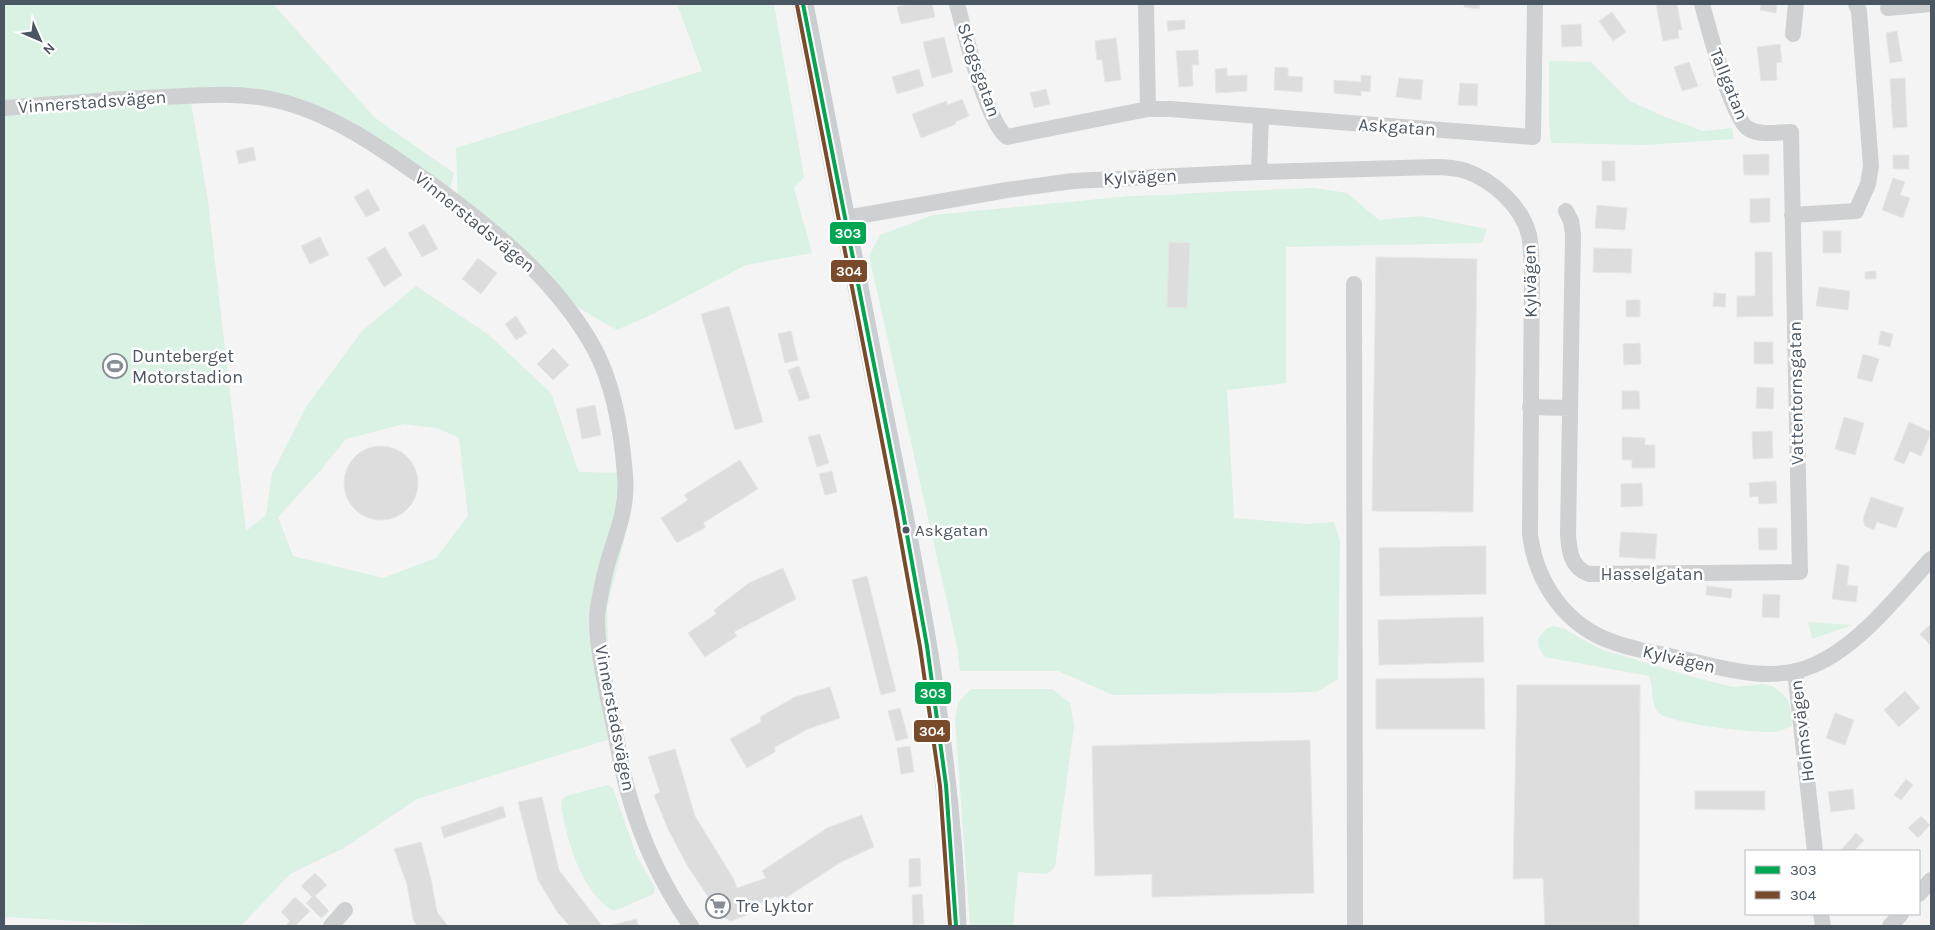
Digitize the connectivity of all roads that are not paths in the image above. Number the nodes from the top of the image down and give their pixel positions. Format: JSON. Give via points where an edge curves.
{"nodes":[{"id":1,"x":803,"y":4,"type":"edge"},
{"id":2,"x":957,"y":4,"type":"edge"},
{"id":3,"x":1146,"y":4,"type":"edge"},
{"id":4,"x":1535,"y":4,"type":"edge"},
{"id":5,"x":1702,"y":4,"type":"edge"},
{"id":6,"x":1796,"y":4,"type":"edge"},
{"id":7,"x":1856,"y":4,"type":"edge"},
{"id":8,"x":1931,"y":4,"type":"edge"},
{"id":9,"x":1888,"y":8,"type":"dead end"},
{"id":10,"x":1792,"y":34,"type":"dead end"},
{"id":11,"x":4,"y":108,"type":"edge"},
{"id":12,"x":1148,"y":109,"type":"junction"},
{"id":13,"x":1260,"y":116,"type":"junction"},
{"id":14,"x":1004,"y":134,"type":"joint"},
{"id":15,"x":1259,"y":172,"type":"junction"},
{"id":16,"x":1566,"y":211,"type":"dead end"},
{"id":17,"x":1792,"y":215,"type":"junction"},
{"id":18,"x":846,"y":218,"type":"junction"},
{"id":19,"x":1354,"y":284,"type":"dead end"},
{"id":20,"x":1530,"y":408,"type":"junction"},
{"id":21,"x":1570,"y":408,"type":"junction"},
{"id":22,"x":1931,"y":559,"type":"edge"},
{"id":23,"x":1800,"y":572,"type":"joint"},
{"id":24,"x":1795,"y":671,"type":"junction"},
{"id":25,"x":1815,"y":850,"type":"edge"},
{"id":26,"x":1931,"y":880,"type":"edge"},
{"id":27,"x":1920,"y":893,"type":"edge"},
{"id":28,"x":345,"y":910,"type":"dead end"},
{"id":29,"x":1900,"y":915,"type":"edge"},
{"id":30,"x":331,"y":926,"type":"edge"},
{"id":31,"x":691,"y":926,"type":"edge"},
{"id":32,"x":956,"y":926,"type":"edge"},
{"id":33,"x":1355,"y":926,"type":"edge"},
{"id":34,"x":1890,"y":926,"type":"edge"}],
"edges":[{"from":1,"to":18,"type":"main road"},
{"from":2,"to":14,"type":"street","name":"Skogsgatan","via":[[978,78]]},
{"from":3,"to":12,"type":"street"},
{"from":4,"to":13,"type":"street","name":"Askgatan","via":[[1533,137]]},
{"from":5,"to":17,"type":"street","name":"Tallgatan","via":[[1721,68],[1744,126],[1760,133],[1791,132]]},
{"from":6,"to":10,"type":"street"},
{"from":7,"to":17,"type":"street","via":[[1870,166],[1868,184],[1856,211]]},
{"from":8,"to":9,"type":"street"},
{"from":11,"to":31,"type":"street","name":"Vinnerstadsvägen","via":[[226,94],[291,105],[332,122],[391,155],[472,215],[553,289],[571,311],[597,354],[614,406],[626,478],[620,527],[603,581],[598,611],[603,675],[628,791],[640,828],[654,861]]},
{"from":12,"to":13,"type":"street","name":"Askgatan"},
{"from":12,"to":14,"type":"street","name":"Askgatan","via":[[1012,137]]},
{"from":13,"to":15,"type":"street"},
{"from":15,"to":18,"type":"street","name":"Kylvägen","via":[[1073,181]]},
{"from":15,"to":20,"type":"street","name":"Kylvägen","via":[[1435,167],[1464,171],[1491,184],[1519,214],[1529,235],[1532,266]]},
{"from":16,"to":21,"type":"street","name":"Hasselgatan","via":[[1573,234]]},
{"from":17,"to":23,"type":"street","name":"Vattentornsgatan"},
{"from":18,"to":32,"type":"main road","via":[[925,631],[944,757]]},
{"from":19,"to":33,"type":"street"},
{"from":20,"to":21,"type":"street"},
{"from":20,"to":24,"type":"street","name":"Kylvägen","via":[[1529,520],[1532,549],[1550,593],[1567,613],[1604,639],[1637,649],[1734,672]]},
{"from":21,"to":23,"type":"street","name":"Hasselgatan","via":[[1569,548],[1571,558],[1583,572]]},
{"from":22,"to":24,"type":"street","name":"Holmsvägen","via":[[1846,646],[1829,658]]},
{"from":24,"to":25,"type":"street","name":"Holmsvägen"},
{"from":26,"to":27,"type":"street"},
{"from":28,"to":30,"type":"street"},
{"from":29,"to":34,"type":"street"}]}
